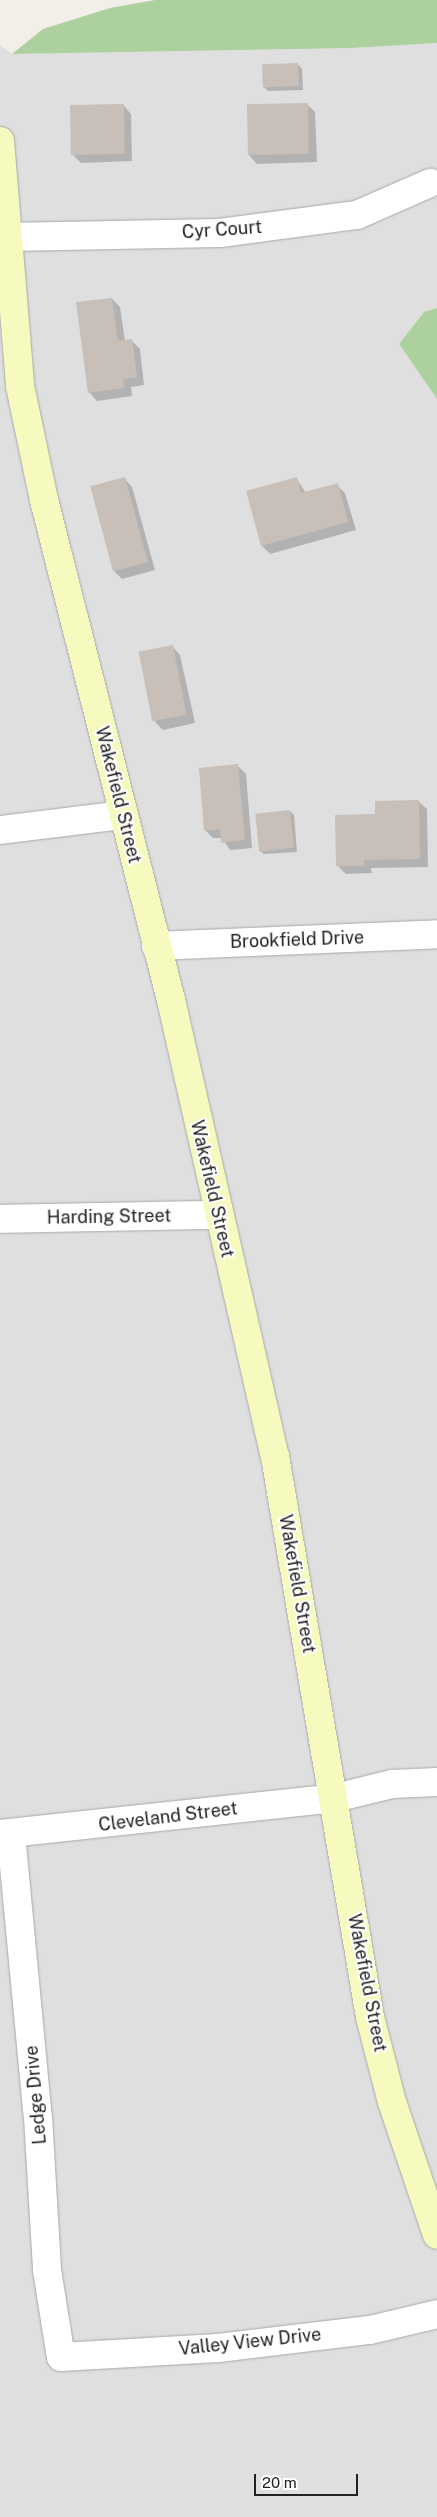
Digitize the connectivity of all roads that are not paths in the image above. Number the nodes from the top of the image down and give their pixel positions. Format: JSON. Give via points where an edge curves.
{"nodes":[{"id":1,"x":0,"y":141,"type":"edge"},
{"id":2,"x":430,"y":183,"type":"dead end"},
{"id":3,"x":7,"y":237,"type":"junction"},
{"id":4,"x":122,"y":815,"type":"junction"},
{"id":5,"x":0,"y":830,"type":"edge"},
{"id":6,"x":437,"y":934,"type":"edge"},
{"id":7,"x":156,"y":946,"type":"junction"},
{"id":8,"x":218,"y":1215,"type":"junction"},
{"id":9,"x":0,"y":1219,"type":"edge"},
{"id":10,"x":437,"y":1782,"type":"edge"},
{"id":11,"x":335,"y":1798,"type":"junction"},
{"id":12,"x":5,"y":1834,"type":"edge"},
{"id":13,"x":437,"y":2235,"type":"edge"},
{"id":14,"x":437,"y":2314,"type":"edge"},
{"id":15,"x":61,"y":2357,"type":"joint"}],
"edges":[{"from":1,"to":3,"type":"street","name":"Wakefield Street"},
{"from":2,"to":3,"type":"street","name":"Cyr Court","via":[[358,215],[220,233]]},
{"from":3,"to":4,"type":"street","name":"Wakefield Street","via":[[20,386],[44,500]]},
{"from":4,"to":5,"type":"street"},
{"from":4,"to":7,"type":"street","name":"Wakefield Street"},
{"from":6,"to":7,"type":"street","name":"Brookfield Drive"},
{"from":7,"to":8,"type":"street","name":"Wakefield Street"},
{"from":8,"to":9,"type":"street","name":"Harding Street"},
{"from":8,"to":11,"type":"street","name":"Wakefield Street","via":[[275,1456]]},
{"from":10,"to":11,"type":"street","name":"Cleveland Street","via":[[392,1784]]},
{"from":11,"to":12,"type":"street","name":"Cleveland Street"},
{"from":11,"to":13,"type":"street","name":"Wakefield Street","via":[[370,2017],[392,2102]]},
{"from":12,"to":15,"type":"street","name":"Ledge Drive","via":[[38,2117],[47,2270]]},
{"from":14,"to":15,"type":"street","name":"Valley View Drive","via":[[370,2330],[218,2348]]}]}
